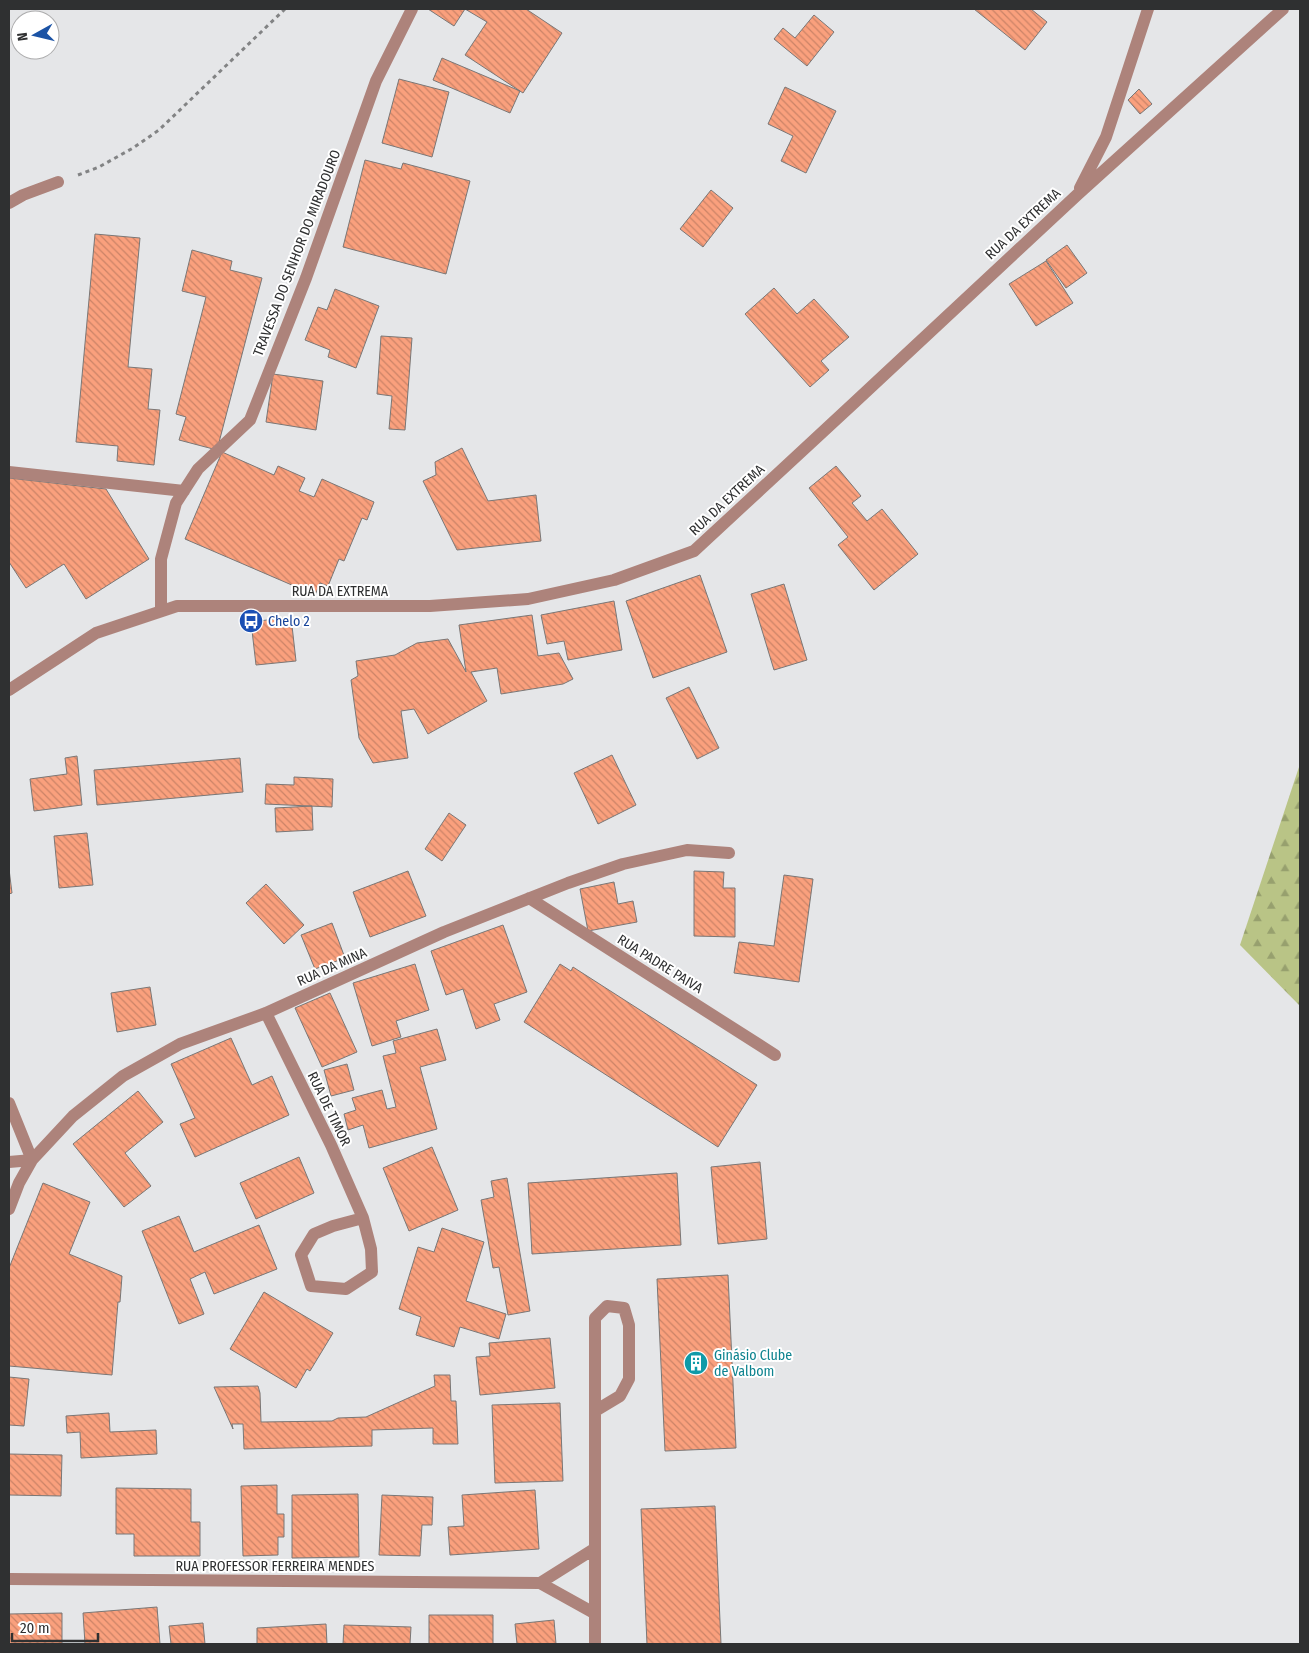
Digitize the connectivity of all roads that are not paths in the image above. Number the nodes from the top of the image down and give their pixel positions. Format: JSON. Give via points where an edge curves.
{"nodes":[{"id":1,"x":412,"y":9,"type":"edge"},
{"id":2,"x":1148,"y":9,"type":"edge"},
{"id":3,"x":1283,"y":9,"type":"edge"},
{"id":4,"x":58,"y":182,"type":"road end"},
{"id":5,"x":1077,"y":194,"type":"junction"},
{"id":6,"x":9,"y":203,"type":"edge"},
{"id":7,"x":9,"y":472,"type":"edge"},
{"id":8,"x":184,"y":491,"type":"junction"},
{"id":9,"x":162,"y":611,"type":"junction"},
{"id":10,"x":9,"y":690,"type":"edge"},
{"id":11,"x":729,"y":853,"type":"dead end"},
{"id":12,"x":530,"y":898,"type":"junction"},
{"id":13,"x":266,"y":1013,"type":"junction"},
{"id":14,"x":775,"y":1054,"type":"dead end"},
{"id":15,"x":9,"y":1103,"type":"edge"},
{"id":16,"x":32,"y":1160,"type":"junction"},
{"id":17,"x":9,"y":1162,"type":"edge"},
{"id":18,"x":9,"y":1210,"type":"edge"},
{"id":19,"x":363,"y":1218,"type":"junction"},
{"id":20,"x":595,"y":1411,"type":"junction"},
{"id":21,"x":594,"y":1549,"type":"junction"},
{"id":22,"x":9,"y":1579,"type":"edge"},
{"id":23,"x":540,"y":1583,"type":"junction"},
{"id":24,"x":594,"y":1613,"type":"junction"},
{"id":25,"x":595,"y":1644,"type":"edge"}],
"edges":[{"from":1,"to":8,"type":"street","name":"TRAVESSA DO SENHOR DO MIRADOURO","via":[[376,81],[306,278],[250,420],[198,469]]},
{"from":2,"to":5,"type":"street","via":[[1106,137]]},
{"from":3,"to":5,"type":"street","name":"RUA DA EXTREMA"},
{"from":4,"to":6,"type":"street"},
{"from":5,"to":9,"type":"street","name":"RUA DA EXTREMA","via":[[694,551],[614,580],[528,599],[430,606],[177,606]]},
{"from":7,"to":8,"type":"street"},
{"from":8,"to":9,"type":"street","name":"TRAVESSA DO SENHOR DO MIRADOURO","via":[[176,504],[161,559]]},
{"from":9,"to":10,"type":"street","name":"RUA DA EXTREMA","via":[[96,633]]},
{"from":11,"to":12,"type":"street","name":"RUA DA MINA","via":[[687,850],[623,864]]},
{"from":12,"to":13,"type":"street","name":"RUA DA MINA","via":[[444,932]]},
{"from":12,"to":14,"type":"street","name":"RUA PADRE PAIVA"},
{"from":13,"to":16,"type":"street","name":"RUA DA MINA","via":[[180,1044],[123,1076],[73,1116]]},
{"from":13,"to":19,"type":"street","name":"RUA DE TIMOR"},
{"from":15,"to":16,"type":"street"},
{"from":16,"to":17,"type":"street"},
{"from":16,"to":18,"type":"street","name":"RUA DA MINA"},
{"from":19,"to":19,"type":"street","name":"RUA DE TIMOR","via":[[371,1249],[372,1272],[346,1289],[311,1286],[301,1255],[314,1234]]},
{"from":20,"to":20,"type":"street","via":[[595,1318],[607,1306],[624,1308],[629,1325],[629,1378],[620,1396]]},
{"from":20,"to":21,"type":"street"},
{"from":21,"to":23,"type":"street"},
{"from":21,"to":24,"type":"street"},
{"from":22,"to":23,"type":"street","name":"RUA PROFESSOR FERREIRA MENDES"},
{"from":23,"to":24,"type":"street","name":"RUA PROFESSOR FERREIRA MENDES"},
{"from":24,"to":25,"type":"street"}]}
